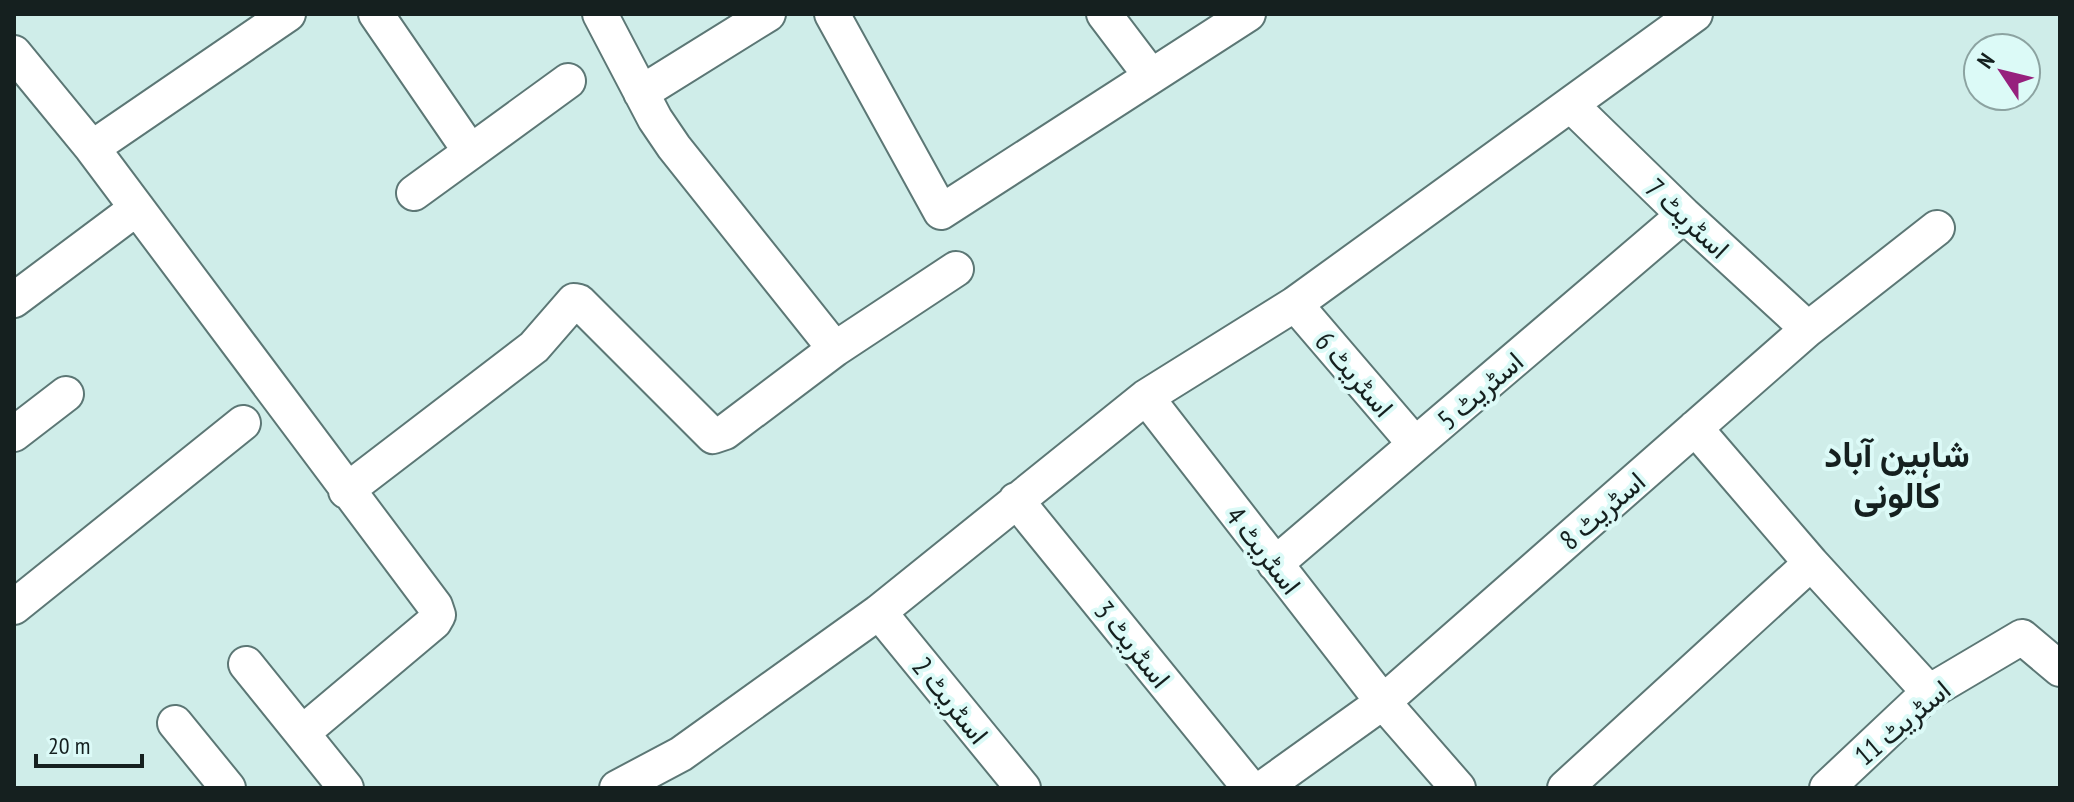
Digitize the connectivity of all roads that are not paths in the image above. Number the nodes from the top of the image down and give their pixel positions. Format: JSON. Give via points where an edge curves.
{"nodes":[{"id":1,"x":288,"y":14,"type":"edge"},
{"id":2,"x":376,"y":14,"type":"edge"},
{"id":3,"x":600,"y":14,"type":"edge"},
{"id":4,"x":768,"y":14,"type":"edge"},
{"id":5,"x":832,"y":14,"type":"edge"},
{"id":6,"x":1104,"y":14,"type":"edge"},
{"id":7,"x":1248,"y":14,"type":"edge"},
{"id":8,"x":1695,"y":14,"type":"edge"},
{"id":9,"x":14,"y":53,"type":"edge"},
{"id":10,"x":1151,"y":76,"type":"junction"},
{"id":11,"x":568,"y":81,"type":"dead end"},
{"id":12,"x":641,"y":93,"type":"junction"},
{"id":13,"x":1571,"y":105,"type":"junction"},
{"id":14,"x":92,"y":148,"type":"junction"},
{"id":15,"x":470,"y":151,"type":"junction"},
{"id":16,"x":414,"y":193,"type":"dead end"},
{"id":17,"x":137,"y":208,"type":"junction"},
{"id":18,"x":1684,"y":215,"type":"junction"},
{"id":19,"x":1937,"y":228,"type":"dead end"},
{"id":20,"x":956,"y":269,"type":"dead end"},
{"id":21,"x":14,"y":300,"type":"edge"},
{"id":22,"x":1295,"y":304,"type":"junction"},
{"id":23,"x":1808,"y":329,"type":"junction"},
{"id":24,"x":835,"y":349,"type":"junction"},
{"id":25,"x":66,"y":394,"type":"dead end"},
{"id":26,"x":1146,"y":397,"type":"junction"},
{"id":27,"x":243,"y":423,"type":"dead end"},
{"id":28,"x":1695,"y":428,"type":"junction"},
{"id":29,"x":14,"y":434,"type":"edge"},
{"id":30,"x":1415,"y":444,"type":"junction"},
{"id":31,"x":346,"y":491,"type":"junction"},
{"id":32,"x":1016,"y":500,"type":"junction"},
{"id":33,"x":1811,"y":563,"type":"junction"},
{"id":34,"x":1275,"y":564,"type":"junction"},
{"id":35,"x":14,"y":607,"type":"edge"},
{"id":36,"x":879,"y":612,"type":"junction"},
{"id":37,"x":246,"y":664,"type":"dead end"},
{"id":38,"x":2060,"y":669,"type":"edge"},
{"id":39,"x":1929,"y":692,"type":"junction"},
{"id":40,"x":1383,"y":702,"type":"junction"},
{"id":41,"x":175,"y":723,"type":"dead end"},
{"id":42,"x":302,"y":733,"type":"junction"},
{"id":43,"x":228,"y":788,"type":"edge"},
{"id":44,"x":346,"y":788,"type":"edge"},
{"id":45,"x":617,"y":788,"type":"edge"},
{"id":46,"x":1023,"y":788,"type":"edge"},
{"id":47,"x":1250,"y":788,"type":"edge"},
{"id":48,"x":1263,"y":788,"type":"edge"},
{"id":49,"x":1458,"y":788,"type":"edge"},
{"id":50,"x":1565,"y":788,"type":"edge"},
{"id":51,"x":1827,"y":788,"type":"edge"}],
"edges":[{"from":1,"to":14,"type":"street"},
{"from":2,"to":15,"type":"street"},
{"from":3,"to":12,"type":"street"},
{"from":4,"to":12,"type":"street"},
{"from":5,"to":10,"type":"street","via":[[941,212]]},
{"from":6,"to":10,"type":"street"},
{"from":7,"to":10,"type":"street"},
{"from":8,"to":13,"type":"street"},
{"from":9,"to":14,"type":"street"},
{"from":11,"to":15,"type":"street"},
{"from":12,"to":24,"type":"street","via":[[674,147]]},
{"from":13,"to":18,"type":"street","name":"اسٹریٹ 7"},
{"from":13,"to":22,"type":"street"},
{"from":14,"to":17,"type":"street"},
{"from":15,"to":16,"type":"street"},
{"from":17,"to":21,"type":"street"},
{"from":17,"to":31,"type":"street"},
{"from":18,"to":23,"type":"street","name":"اسٹریٹ 7"},
{"from":18,"to":30,"type":"street","name":"اسٹریٹ 5"},
{"from":19,"to":23,"type":"street","name":"اسٹریٹ 8"},
{"from":20,"to":24,"type":"street"},
{"from":22,"to":26,"type":"street"},
{"from":22,"to":30,"type":"street","name":"اسٹریٹ 6"},
{"from":23,"to":28,"type":"street","name":"اسٹریٹ 8"},
{"from":24,"to":31,"type":"street","via":[[713,436],[574,301],[534,347]]},
{"from":25,"to":29,"type":"street"},
{"from":26,"to":32,"type":"street"},
{"from":26,"to":34,"type":"street","name":"اسٹریٹ 4"},
{"from":27,"to":35,"type":"street"},
{"from":28,"to":33,"type":"street"},
{"from":28,"to":40,"type":"street","name":"اسٹریٹ 8"},
{"from":30,"to":34,"type":"street","name":"اسٹریٹ 5"},
{"from":31,"to":42,"type":"street","via":[[438,615]]},
{"from":32,"to":36,"type":"street"},
{"from":32,"to":47,"type":"street","name":"اسٹریٹ 3"},
{"from":33,"to":39,"type":"street"},
{"from":33,"to":50,"type":"street"},
{"from":34,"to":40,"type":"street","name":"اسٹریٹ 4"},
{"from":36,"to":45,"type":"street","via":[[681,754]]},
{"from":36,"to":46,"type":"street","name":"اسٹریٹ 2"},
{"from":37,"to":42,"type":"street"},
{"from":38,"to":39,"type":"street","name":"اسٹریٹ 11","via":[[2022,637]]},
{"from":39,"to":51,"type":"street","name":"اسٹریٹ 11"},
{"from":40,"to":48,"type":"street","name":"اسٹریٹ 8"},
{"from":40,"to":49,"type":"street","name":"اسٹریٹ 4"},
{"from":41,"to":43,"type":"street"},
{"from":42,"to":44,"type":"street"}]}
